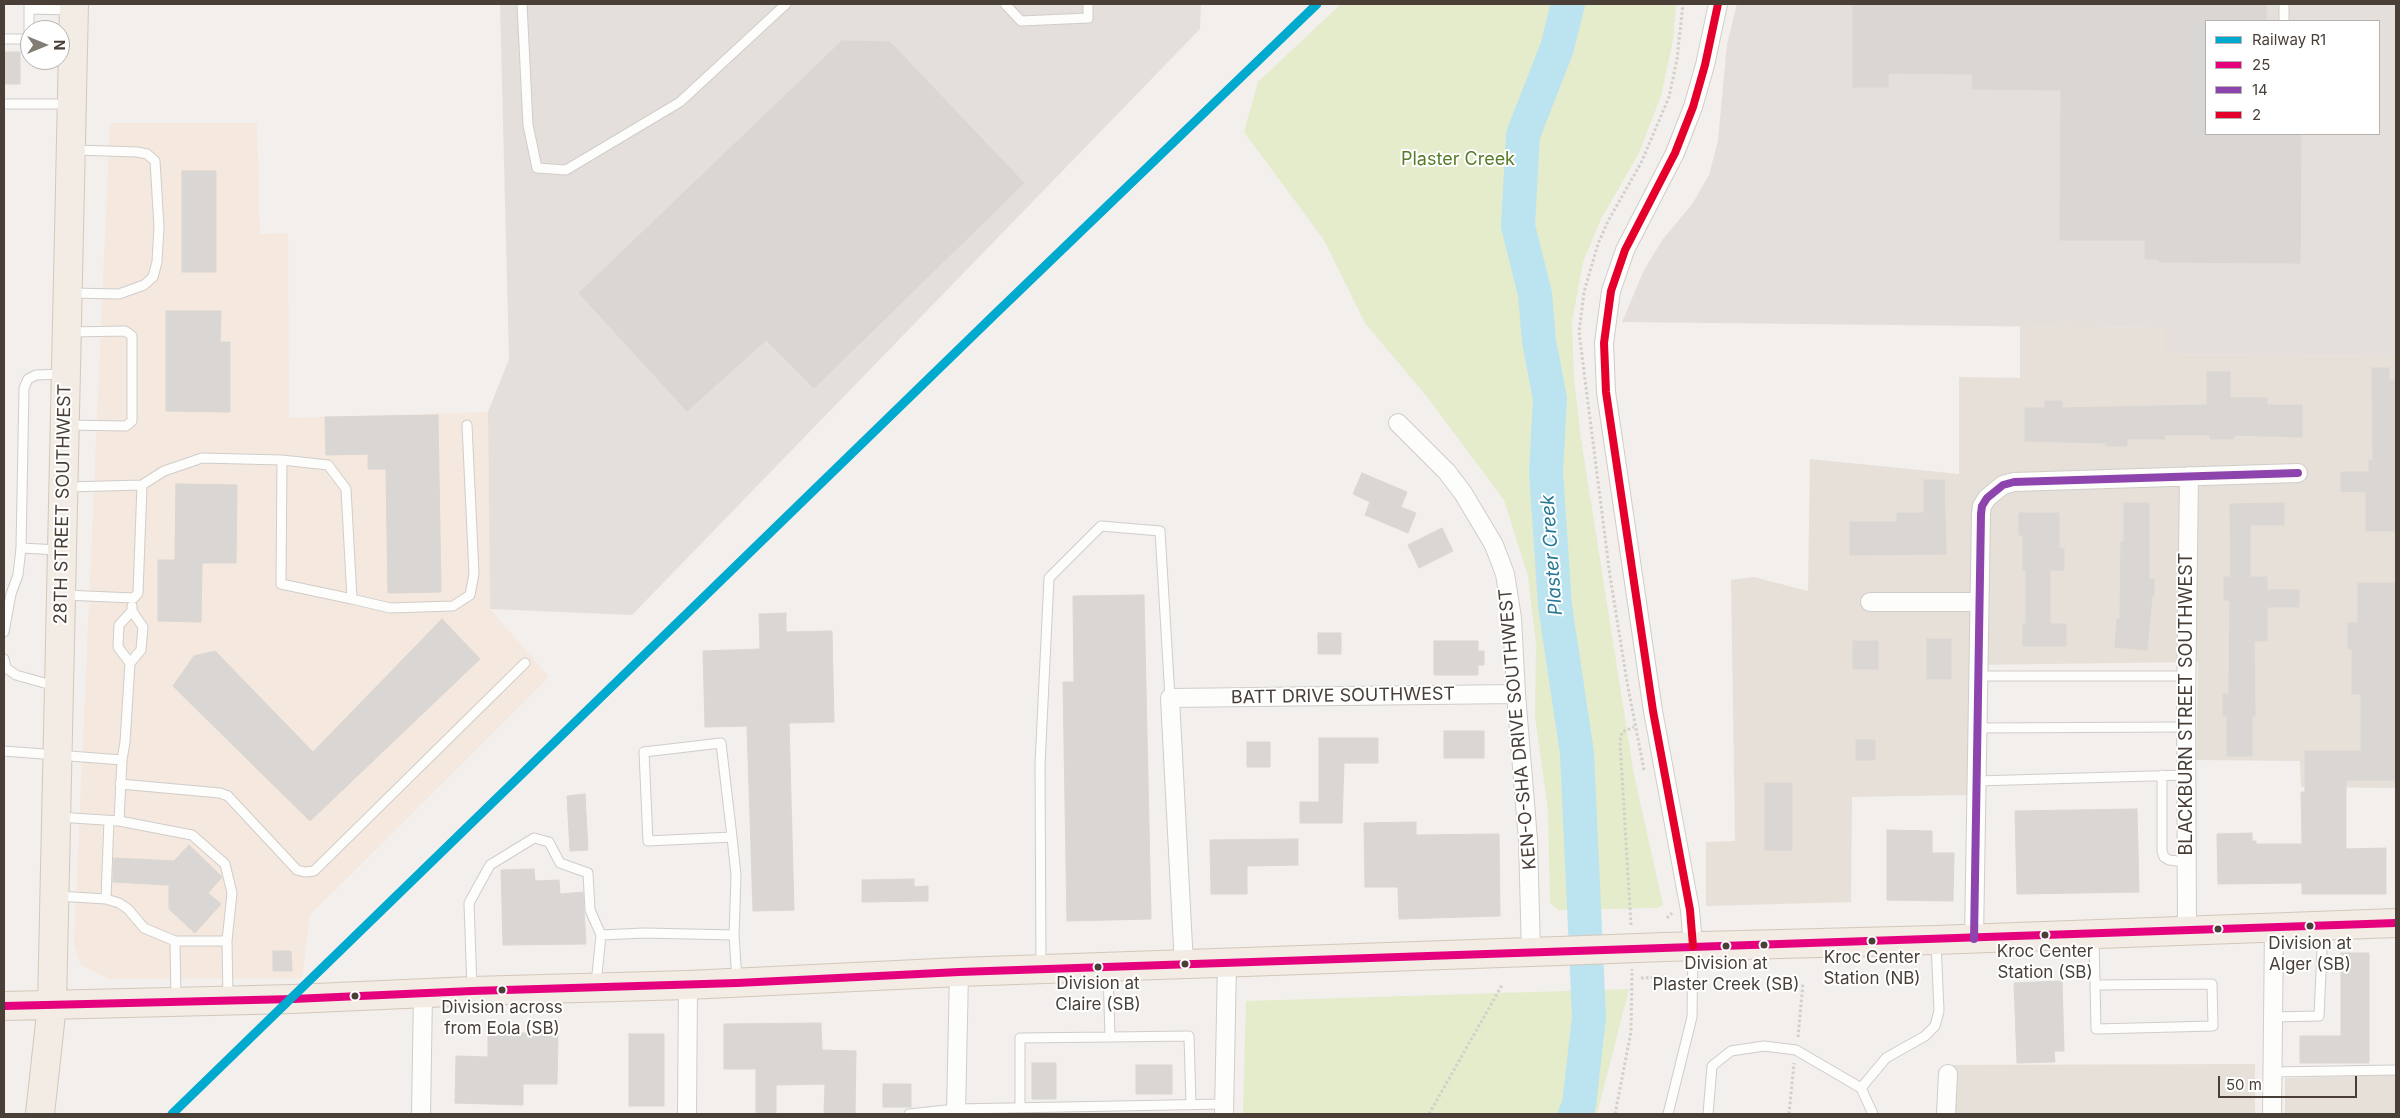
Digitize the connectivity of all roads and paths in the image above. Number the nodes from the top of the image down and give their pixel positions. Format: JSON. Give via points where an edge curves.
{"nodes":[{"id":1,"x":522,"y":4,"type":"edge"},
{"id":2,"x":786,"y":4,"type":"edge"},
{"id":3,"x":1005,"y":4,"type":"edge"},
{"id":4,"x":1088,"y":4,"type":"edge"},
{"id":5,"x":1718,"y":4,"type":"edge"},
{"id":6,"x":2284,"y":4,"type":"edge"},
{"id":7,"x":29,"y":7,"type":"edge"},
{"id":8,"x":74,"y":7,"type":"edge"},
{"id":9,"x":2284,"y":20,"type":"edge"},
{"id":10,"x":4,"y":39,"type":"edge"},
{"id":11,"x":4,"y":104,"type":"edge"},
{"id":12,"x":72,"y":104,"type":"junction"},
{"id":13,"x":71,"y":150,"type":"junction"},
{"id":14,"x":68,"y":293,"type":"junction"},
{"id":15,"x":67,"y":332,"type":"junction"},
{"id":16,"x":66,"y":374,"type":"junction"},
{"id":17,"x":1398,"y":423,"type":"dead end"},
{"id":18,"x":65,"y":425,"type":"junction"},
{"id":19,"x":468,"y":425,"type":"dead end"},
{"id":20,"x":282,"y":460,"type":"junction"},
{"id":21,"x":2298,"y":473,"type":"dead end"},
{"id":22,"x":2189,"y":476,"type":"junction"},
{"id":23,"x":142,"y":485,"type":"junction"},
{"id":24,"x":64,"y":487,"type":"junction"},
{"id":25,"x":21,"y":548,"type":"junction"},
{"id":26,"x":63,"y":550,"type":"junction"},
{"id":27,"x":61,"y":595,"type":"junction"},
{"id":28,"x":134,"y":598,"type":"junction"},
{"id":29,"x":352,"y":599,"type":"junction"},
{"id":30,"x":1870,"y":602,"type":"dead end"},
{"id":31,"x":1979,"y":602,"type":"junction"},
{"id":32,"x":132,"y":612,"type":"junction"},
{"id":33,"x":4,"y":632,"type":"edge"},
{"id":34,"x":4,"y":658,"type":"edge"},
{"id":35,"x":130,"y":663,"type":"junction"},
{"id":36,"x":525,"y":663,"type":"dead end"},
{"id":37,"x":1977,"y":676,"type":"junction"},
{"id":38,"x":2186,"y":676,"type":"junction"},
{"id":39,"x":58,"y":687,"type":"junction"},
{"id":40,"x":1516,"y":694,"type":"junction"},
{"id":41,"x":1170,"y":698,"type":"junction"},
{"id":42,"x":1634,"y":727,"type":"dead end"},
{"id":43,"x":2186,"y":727,"type":"junction"},
{"id":44,"x":1977,"y":728,"type":"junction"},
{"id":45,"x":4,"y":751,"type":"edge"},
{"id":46,"x":57,"y":755,"type":"junction"},
{"id":47,"x":122,"y":760,"type":"junction"},
{"id":48,"x":2162,"y":775,"type":"junction"},
{"id":49,"x":2186,"y":775,"type":"junction"},
{"id":50,"x":1976,"y":781,"type":"junction"},
{"id":51,"x":120,"y":784,"type":"junction"},
{"id":52,"x":55,"y":817,"type":"junction"},
{"id":53,"x":114,"y":820,"type":"junction"},
{"id":54,"x":732,"y":837,"type":"junction"},
{"id":55,"x":2186,"y":862,"type":"junction"},
{"id":56,"x":54,"y":895,"type":"junction"},
{"id":57,"x":106,"y":899,"type":"junction"},
{"id":58,"x":2396,"y":923,"type":"edge"},
{"id":59,"x":2323,"y":925,"type":"junction"},
{"id":60,"x":2274,"y":927,"type":"junction"},
{"id":61,"x":1631,"y":928,"type":"dead end"},
{"id":62,"x":2188,"y":931,"type":"junction"},
{"id":63,"x":2094,"y":934,"type":"junction"},
{"id":64,"x":734,"y":935,"type":"junction"},
{"id":65,"x":601,"y":936,"type":"junction"},
{"id":66,"x":1974,"y":939,"type":"junction"},
{"id":67,"x":1936,"y":940,"type":"junction"},
{"id":68,"x":175,"y":941,"type":"junction"},
{"id":69,"x":227,"y":941,"type":"junction"},
{"id":70,"x":1693,"y":946,"type":"junction"},
{"id":71,"x":1531,"y":952,"type":"junction"},
{"id":72,"x":1226,"y":963,"type":"junction"},
{"id":73,"x":1632,"y":964,"type":"dead end"},
{"id":74,"x":1184,"y":965,"type":"junction"},
{"id":75,"x":1108,"y":968,"type":"junction"},
{"id":76,"x":1041,"y":970,"type":"junction"},
{"id":77,"x":959,"y":972,"type":"junction"},
{"id":78,"x":1665,"y":977,"type":"dead end"},
{"id":79,"x":1641,"y":978,"type":"dead end"},
{"id":80,"x":737,"y":983,"type":"junction"},
{"id":81,"x":1803,"y":983,"type":"dead end"},
{"id":82,"x":688,"y":985,"type":"junction"},
{"id":83,"x":1502,"y":985,"type":"dead end"},
{"id":84,"x":2097,"y":985,"type":"junction"},
{"id":85,"x":596,"y":987,"type":"junction"},
{"id":86,"x":472,"y":990,"type":"junction"},
{"id":87,"x":423,"y":994,"type":"junction"},
{"id":88,"x":228,"y":1000,"type":"junction"},
{"id":89,"x":176,"y":1002,"type":"junction"},
{"id":90,"x":52,"y":1005,"type":"junction"},
{"id":91,"x":4,"y":1006,"type":"edge"},
{"id":92,"x":2273,"y":1017,"type":"junction"},
{"id":93,"x":1110,"y":1037,"type":"junction"},
{"id":94,"x":1798,"y":1041,"type":"dead end"},
{"id":95,"x":1794,"y":1060,"type":"dead end"},
{"id":96,"x":2396,"y":1070,"type":"edge"},
{"id":97,"x":2272,"y":1072,"type":"junction"},
{"id":98,"x":1948,"y":1074,"type":"dead end"},
{"id":99,"x":1861,"y":1088,"type":"junction"},
{"id":100,"x":1191,"y":1105,"type":"junction"},
{"id":101,"x":1020,"y":1108,"type":"junction"},
{"id":102,"x":1224,"y":1109,"type":"edge"},
{"id":103,"x":956,"y":1112,"type":"edge"},
{"id":104,"x":40,"y":1114,"type":"edge"},
{"id":105,"x":421,"y":1114,"type":"edge"},
{"id":106,"x":687,"y":1114,"type":"edge"},
{"id":107,"x":909,"y":1114,"type":"edge"},
{"id":108,"x":1429,"y":1114,"type":"edge"},
{"id":109,"x":1615,"y":1114,"type":"edge"},
{"id":110,"x":1668,"y":1114,"type":"edge"},
{"id":111,"x":1708,"y":1114,"type":"edge"},
{"id":112,"x":1788,"y":1114,"type":"edge"},
{"id":113,"x":1874,"y":1114,"type":"edge"},
{"id":114,"x":1946,"y":1114,"type":"edge"},
{"id":115,"x":2272,"y":1114,"type":"edge"}],
"edges":[{"from":1,"to":2,"type":"lane","via":[[528,125],[537,168],[566,170],[680,102]]},
{"from":3,"to":4,"type":"lane","via":[[1021,20],[1088,18]]},
{"from":5,"to":70,"type":"street","via":[[1706,65],[1693,107],[1675,153],[1625,250],[1611,291],[1604,343],[1606,392],[1654,711],[1690,910]]},
{"from":6,"to":9,"type":"lane"},
{"from":7,"to":8,"type":"lane"},
{"from":7,"to":10,"type":"lane","via":[[29,39]]},
{"from":8,"to":12,"type":"main road","name":"28TH STREET SOUTHWEST"},
{"from":11,"to":12,"type":"lane"},
{"from":12,"to":13,"type":"main road","name":"28TH STREET SOUTHWEST"},
{"from":13,"to":14,"type":"main road","name":"28TH STREET SOUTHWEST"},
{"from":13,"to":14,"type":"lane","via":[[137,152],[147,154],[155,161],[159,227],[157,262],[153,277],[144,285],[119,294]]},
{"from":14,"to":15,"type":"main road","name":"28TH STREET SOUTHWEST"},
{"from":15,"to":16,"type":"main road","name":"28TH STREET SOUTHWEST"},
{"from":15,"to":18,"type":"lane","via":[[125,331],[132,336],[132,421],[126,426]]},
{"from":16,"to":18,"type":"main road","name":"28TH STREET SOUTHWEST"},
{"from":16,"to":25,"type":"lane","via":[[36,375],[28,379],[24,388]]},
{"from":17,"to":40,"type":"street","name":"KEN-O-SHA DRIVE SOUTHWEST","via":[[1447,472],[1494,544],[1505,574],[1512,618]]},
{"from":18,"to":24,"type":"main road","name":"28TH STREET SOUTHWEST"},
{"from":19,"to":29,"type":"lane","via":[[474,574],[470,595],[453,606],[390,608]]},
{"from":20,"to":23,"type":"lane","via":[[202,458],[164,471]]},
{"from":20,"to":29,"type":"lane","via":[[328,465],[346,490]]},
{"from":20,"to":29,"type":"lane","via":[[281,584]]},
{"from":21,"to":22,"type":"street"},
{"from":22,"to":31,"type":"street","via":[[2014,482],[1994,491],[1982,506]]},
{"from":22,"to":38,"type":"street","name":"BLACKBURN STREET SOUTHWEST"},
{"from":23,"to":24,"type":"lane"},
{"from":23,"to":28,"type":"lane","via":[[138,593]]},
{"from":24,"to":26,"type":"main road","name":"28TH STREET SOUTHWEST"},
{"from":25,"to":26,"type":"lane"},
{"from":25,"to":33,"type":"lane"},
{"from":26,"to":27,"type":"main road","name":"28TH STREET SOUTHWEST"},
{"from":27,"to":28,"type":"lane"},
{"from":27,"to":39,"type":"main road","name":"28TH STREET SOUTHWEST"},
{"from":28,"to":32,"type":"lane"},
{"from":30,"to":31,"type":"street"},
{"from":31,"to":37,"type":"street"},
{"from":32,"to":35,"type":"lane","via":[[143,627],[141,650]]},
{"from":32,"to":35,"type":"lane","via":[[118,625],[120,653]]},
{"from":34,"to":39,"type":"lane","via":[[6,668],[16,675]]},
{"from":35,"to":47,"type":"lane"},
{"from":36,"to":51,"type":"lane","via":[[314,871],[297,870],[228,796]]},
{"from":37,"to":38,"type":"lane"},
{"from":37,"to":44,"type":"street"},
{"from":38,"to":43,"type":"street","name":"BLACKBURN STREET SOUTHWEST"},
{"from":39,"to":46,"type":"main road","name":"28TH STREET SOUTHWEST"},
{"from":40,"to":41,"type":"street","name":"BATT DRIVE SOUTHWEST"},
{"from":40,"to":71,"type":"street","name":"KEN-O-SHA DRIVE SOUTHWEST","via":[[1528,840]]},
{"from":41,"to":74,"type":"street"},
{"from":41,"to":76,"type":"lane","via":[[1160,531],[1101,526],[1049,578],[1040,765]]},
{"from":42,"to":61,"type":"path","via":[[1622,732],[1620,742]]},
{"from":43,"to":44,"type":"lane"},
{"from":43,"to":49,"type":"street","name":"BLACKBURN STREET SOUTHWEST"},
{"from":44,"to":50,"type":"street"},
{"from":45,"to":46,"type":"lane"},
{"from":46,"to":47,"type":"lane"},
{"from":46,"to":52,"type":"main road","name":"28TH STREET SOUTHWEST"},
{"from":47,"to":51,"type":"lane"},
{"from":48,"to":49,"type":"lane"},
{"from":48,"to":50,"type":"lane"},
{"from":48,"to":55,"type":"lane","via":[[2162,851],[2169,860]]},
{"from":49,"to":55,"type":"street","name":"BLACKBURN STREET SOUTHWEST"},
{"from":50,"to":66,"type":"street"},
{"from":51,"to":53,"type":"lane"},
{"from":52,"to":53,"type":"lane"},
{"from":52,"to":56,"type":"main road","name":"28TH STREET SOUTHWEST"},
{"from":53,"to":57,"type":"lane"},
{"from":53,"to":69,"type":"lane","via":[[192,835],[225,864],[232,893]]},
{"from":54,"to":54,"type":"lane","via":[[721,743],[644,752],[648,841]]},
{"from":54,"to":64,"type":"lane","via":[[736,875]]},
{"from":55,"to":62,"type":"street","name":"BLACKBURN STREET SOUTHWEST"},
{"from":56,"to":57,"type":"lane"},
{"from":56,"to":90,"type":"main road","name":"28TH STREET SOUTHWEST"},
{"from":57,"to":68,"type":"lane","via":[[128,909],[144,928]]},
{"from":58,"to":59,"type":"main road"},
{"from":59,"to":60,"type":"main road"},
{"from":59,"to":92,"type":"lane","via":[[2319,1016]]},
{"from":60,"to":62,"type":"main road"},
{"from":60,"to":92,"type":"street"},
{"from":62,"to":63,"type":"main road"},
{"from":63,"to":66,"type":"main road"},
{"from":63,"to":84,"type":"lane"},
{"from":64,"to":65,"type":"lane","via":[[644,933]]},
{"from":64,"to":80,"type":"lane"},
{"from":65,"to":85,"type":"lane"},
{"from":65,"to":86,"type":"lane","via":[[590,910],[588,873],[560,863],[549,842],[534,838],[490,865],[469,903]]},
{"from":66,"to":67,"type":"main road"},
{"from":67,"to":70,"type":"main road"},
{"from":67,"to":99,"type":"lane","via":[[1939,1011],[1935,1026],[1925,1036],[1886,1058]]},
{"from":68,"to":69,"type":"lane"},
{"from":68,"to":89,"type":"lane"},
{"from":69,"to":88,"type":"lane"},
{"from":70,"to":71,"type":"main road","bridge":true},
{"from":70,"to":110,"type":"lane","via":[[1692,1017]]},
{"from":71,"to":72,"type":"main road"},
{"from":72,"to":74,"type":"main road"},
{"from":72,"to":102,"type":"street"},
{"from":73,"to":109,"type":"path","via":[[1631,1032]]},
{"from":74,"to":75,"type":"main road"},
{"from":75,"to":76,"type":"main road"},
{"from":75,"to":93,"type":"lane"},
{"from":76,"to":77,"type":"main road"},
{"from":77,"to":80,"type":"main road"},
{"from":77,"to":103,"type":"street"},
{"from":78,"to":79,"type":"path"},
{"from":80,"to":82,"type":"main road"},
{"from":81,"to":94,"type":"path"},
{"from":82,"to":85,"type":"main road"},
{"from":82,"to":106,"type":"street"},
{"from":83,"to":108,"type":"path"},
{"from":84,"to":84,"type":"lane","via":[[2096,1029],[2212,1026],[2212,984]]},
{"from":85,"to":86,"type":"main road"},
{"from":86,"to":87,"type":"main road"},
{"from":87,"to":88,"type":"main road"},
{"from":87,"to":105,"type":"street"},
{"from":88,"to":89,"type":"main road"},
{"from":89,"to":90,"type":"main road"},
{"from":90,"to":91,"type":"main road"},
{"from":90,"to":104,"type":"main road","name":"28TH STREET SOUTHWEST"},
{"from":92,"to":97,"type":"street"},
{"from":93,"to":100,"type":"lane","via":[[1189,1036]]},
{"from":93,"to":101,"type":"lane","via":[[1020,1038]]},
{"from":95,"to":112,"type":"path"},
{"from":96,"to":97,"type":"lane"},
{"from":97,"to":115,"type":"street"},
{"from":98,"to":114,"type":"street"},
{"from":99,"to":111,"type":"lane","via":[[1796,1050],[1764,1046],[1731,1051],[1712,1066]]},
{"from":99,"to":113,"type":"lane"},
{"from":100,"to":101,"type":"lane"},
{"from":100,"to":102,"type":"lane"},
{"from":101,"to":103,"type":"lane"},
{"from":103,"to":107,"type":"lane"}]}
